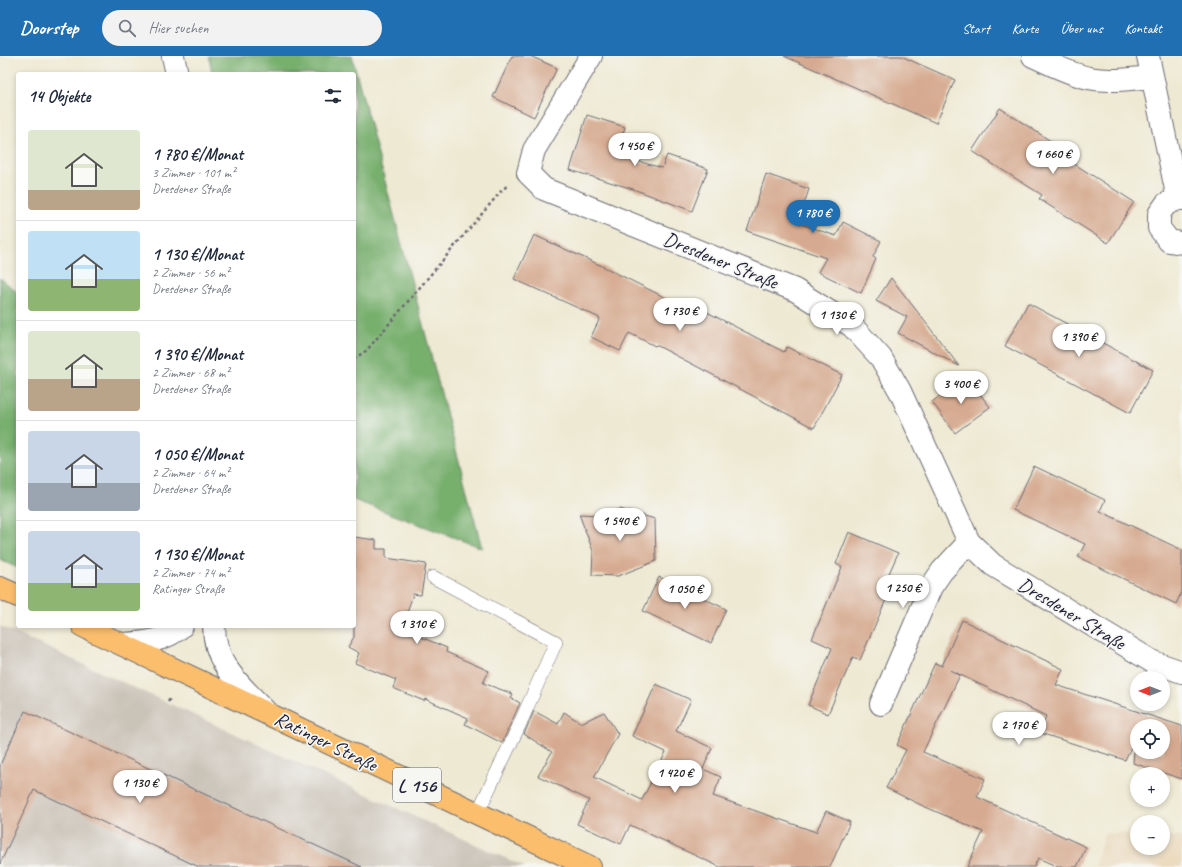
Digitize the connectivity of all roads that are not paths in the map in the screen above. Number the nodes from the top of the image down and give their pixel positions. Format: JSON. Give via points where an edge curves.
{"nodes":[{"id":1,"x":173,"y":56,"type":"edge"},
{"id":2,"x":591,"y":56,"type":"edge"},
{"id":3,"x":1033,"y":56,"type":"edge"},
{"id":4,"x":1148,"y":56,"type":"edge"},
{"id":5,"x":177,"y":72,"type":"edge"},
{"id":6,"x":1152,"y":77,"type":"junction"},
{"id":7,"x":1180,"y":199,"type":"edge"},
{"id":8,"x":1182,"y":243,"type":"edge"},
{"id":9,"x":969,"y":542,"type":"junction"},
{"id":10,"x":433,"y":577,"type":"dead end"},
{"id":11,"x":0,"y":588,"type":"edge"},
{"id":12,"x":16,"y":595,"type":"edge"},
{"id":13,"x":87,"y":628,"type":"edge"},
{"id":14,"x":179,"y":628,"type":"edge"},
{"id":15,"x":214,"y":628,"type":"edge"},
{"id":16,"x":122,"y":644,"type":"junction"},
{"id":17,"x":1182,"y":672,"type":"edge"},
{"id":18,"x":881,"y":704,"type":"dead end"},
{"id":19,"x":267,"y":713,"type":"junction"},
{"id":20,"x":477,"y":814,"type":"junction"},
{"id":21,"x":590,"y":867,"type":"edge"}],
"edges":[{"from":1,"to":5,"type":"street"},
{"from":2,"to":9,"type":"street","name":"Dresdener Straße","via":[[534,150],[528,173],[544,189],[795,290],[852,326],[881,358],[900,391]]},
{"from":3,"to":6,"type":"street","via":[[1088,78],[1116,80]]},
{"from":4,"to":6,"type":"street"},
{"from":6,"to":7,"type":"street"},
{"from":7,"to":8,"type":"street","via":[[1166,204],[1159,214],[1159,228],[1169,241]]},
{"from":9,"to":17,"type":"street","name":"Dresdener Straße","via":[[993,566],[1154,662]]},
{"from":9,"to":18,"type":"street","via":[[942,570],[931,587]]},
{"from":10,"to":20,"type":"lane","via":[[556,642]]},
{"from":11,"to":12,"type":"main road"},
{"from":13,"to":16,"type":"main road","name":"Ratinger Straße"},
{"from":14,"to":16,"type":"street","via":[[157,640]]},
{"from":15,"to":19,"type":"street","via":[[220,660],[227,671]]},
{"from":16,"to":19,"type":"main road","name":"Ratinger Straße","number":"L 156"},
{"from":19,"to":20,"type":"main road","name":"Ratinger Straße","number":"L 156"},
{"from":20,"to":21,"type":"main road","name":"Ratinger Straße","number":"L 156"}]}
